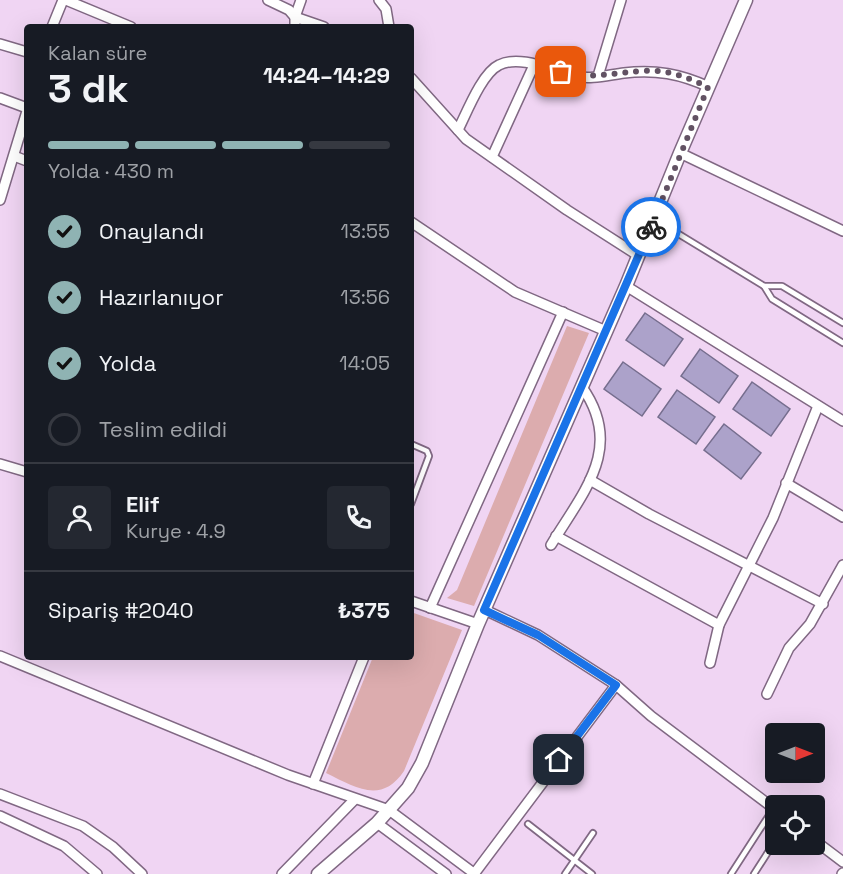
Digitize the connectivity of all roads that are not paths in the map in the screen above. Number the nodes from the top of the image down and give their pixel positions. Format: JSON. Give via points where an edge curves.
{"nodes":[{"id":1,"x":64,"y":0,"type":"edge"},
{"id":2,"x":268,"y":0,"type":"edge"},
{"id":3,"x":301,"y":0,"type":"edge"},
{"id":4,"x":379,"y":0,"type":"edge"},
{"id":5,"x":621,"y":0,"type":"edge"},
{"id":6,"x":746,"y":0,"type":"edge"},
{"id":7,"x":295,"y":22,"type":"edge"},
{"id":8,"x":53,"y":24,"type":"edge"},
{"id":9,"x":124,"y":24,"type":"edge"},
{"id":10,"x":388,"y":24,"type":"edge"},
{"id":11,"x":0,"y":44,"type":"edge"},
{"id":12,"x":24,"y":51,"type":"edge"},
{"id":13,"x":534,"y":65,"type":"junction"},
{"id":14,"x":598,"y":76,"type":"junction"},
{"id":15,"x":414,"y":81,"type":"edge"},
{"id":16,"x":708,"y":87,"type":"junction"},
{"id":17,"x":0,"y":98,"type":"edge"},
{"id":18,"x":24,"y":109,"type":"edge"},
{"id":19,"x":24,"y":122,"type":"edge"},
{"id":20,"x":458,"y":130,"type":"junction"},
{"id":21,"x":680,"y":153,"type":"junction"},
{"id":22,"x":15,"y":156,"type":"junction"},
{"id":23,"x":492,"y":157,"type":"junction"},
{"id":24,"x":24,"y":159,"type":"edge"},
{"id":25,"x":3,"y":181,"type":"edge"},
{"id":26,"x":0,"y":200,"type":"edge"},
{"id":27,"x":654,"y":219,"type":"junction"},
{"id":28,"x":414,"y":224,"type":"edge"},
{"id":29,"x":843,"y":231,"type":"edge"},
{"id":30,"x":639,"y":256,"type":"junction"},
{"id":31,"x":764,"y":285,"type":"junction"},
{"id":32,"x":626,"y":286,"type":"junction"},
{"id":33,"x":563,"y":312,"type":"junction"},
{"id":34,"x":843,"y":323,"type":"edge"},
{"id":35,"x":606,"y":331,"type":"junction"},
{"id":36,"x":843,"y":343,"type":"edge"},
{"id":37,"x":582,"y":387,"type":"junction"},
{"id":38,"x":818,"y":406,"type":"junction"},
{"id":39,"x":843,"y":421,"type":"edge"},
{"id":40,"x":414,"y":445,"type":"edge"},
{"id":41,"x":0,"y":464,"type":"edge"},
{"id":42,"x":24,"y":471,"type":"edge"},
{"id":43,"x":590,"y":480,"type":"junction"},
{"id":44,"x":786,"y":483,"type":"junction"},
{"id":45,"x":414,"y":496,"type":"edge"},
{"id":46,"x":843,"y":517,"type":"edge"},
{"id":47,"x":556,"y":536,"type":"junction"},
{"id":48,"x":551,"y":545,"type":"dead end"},
{"id":49,"x":749,"y":567,"type":"junction"},
{"id":50,"x":843,"y":567,"type":"edge"},
{"id":51,"x":414,"y":603,"type":"edge"},
{"id":52,"x":823,"y":604,"type":"junction"},
{"id":53,"x":430,"y":608,"type":"junction"},
{"id":54,"x":484,"y":610,"type":"junction"},
{"id":55,"x":478,"y":624,"type":"junction"},
{"id":56,"x":719,"y":626,"type":"junction"},
{"id":57,"x":0,"y":656,"type":"edge"},
{"id":58,"x":363,"y":660,"type":"edge"},
{"id":59,"x":710,"y":663,"type":"dead end"},
{"id":60,"x":616,"y":685,"type":"junction"},
{"id":61,"x":767,"y":694,"type":"dead end"},
{"id":62,"x":313,"y":784,"type":"junction"},
{"id":63,"x":0,"y":794,"type":"edge"},
{"id":64,"x":356,"y":799,"type":"junction"},
{"id":65,"x":765,"y":803,"type":"edge"},
{"id":66,"x":388,"y":810,"type":"junction"},
{"id":67,"x":0,"y":816,"type":"edge"},
{"id":68,"x":377,"y":823,"type":"junction"},
{"id":69,"x":765,"y":823,"type":"edge"},
{"id":70,"x":528,"y":824,"type":"dead end"},
{"id":71,"x":593,"y":833,"type":"dead end"},
{"id":72,"x":825,"y":848,"type":"edge"},
{"id":73,"x":766,"y":855,"type":"edge"},
{"id":74,"x":574,"y":860,"type":"junction"},
{"id":75,"x":843,"y":862,"type":"edge"},
{"id":76,"x":97,"y":874,"type":"edge"},
{"id":77,"x":142,"y":874,"type":"edge"},
{"id":78,"x":282,"y":874,"type":"edge"},
{"id":79,"x":318,"y":874,"type":"edge"},
{"id":80,"x":446,"y":874,"type":"edge"},
{"id":81,"x":474,"y":874,"type":"edge"},
{"id":82,"x":566,"y":874,"type":"edge"},
{"id":83,"x":592,"y":874,"type":"edge"},
{"id":84,"x":731,"y":874,"type":"edge"},
{"id":85,"x":754,"y":874,"type":"edge"}],
"edges":[{"from":1,"to":8,"type":"street"},
{"from":1,"to":9,"type":"street"},
{"from":2,"to":7,"type":"street","via":[[289,10]]},
{"from":3,"to":7,"type":"street"},
{"from":4,"to":10,"type":"street","via":[[386,9]]},
{"from":5,"to":14,"type":"street"},
{"from":6,"to":16,"type":"street"},
{"from":11,"to":12,"type":"street"},
{"from":13,"to":14,"type":"street","via":[[578,77]]},
{"from":13,"to":20,"type":"street","via":[[507,62],[492,69]]},
{"from":13,"to":23,"type":"street"},
{"from":14,"to":16,"type":"street","via":[[657,71],[683,76]]},
{"from":15,"to":20,"type":"street"},
{"from":16,"to":21,"type":"street"},
{"from":17,"to":18,"type":"street"},
{"from":19,"to":22,"type":"street"},
{"from":20,"to":23,"type":"street"},
{"from":21,"to":27,"type":"street"},
{"from":21,"to":29,"type":"street"},
{"from":22,"to":24,"type":"street"},
{"from":22,"to":25,"type":"street"},
{"from":23,"to":30,"type":"street"},
{"from":25,"to":26,"type":"street"},
{"from":27,"to":30,"type":"street"},
{"from":27,"to":31,"type":"lane"},
{"from":28,"to":33,"type":"street","via":[[500,283]]},
{"from":30,"to":32,"type":"street"},
{"from":31,"to":34,"type":"lane","via":[[782,286]]},
{"from":31,"to":36,"type":"lane","via":[[772,299]]},
{"from":32,"to":35,"type":"street"},
{"from":32,"to":38,"type":"street"},
{"from":33,"to":35,"type":"street"},
{"from":33,"to":53,"type":"street"},
{"from":35,"to":37,"type":"street"},
{"from":37,"to":43,"type":"street","via":[[601,428],[600,453]]},
{"from":37,"to":54,"type":"street"},
{"from":38,"to":39,"type":"street"},
{"from":38,"to":44,"type":"street"},
{"from":40,"to":45,"type":"lane","via":[[429,456]]},
{"from":41,"to":42,"type":"street"},
{"from":43,"to":47,"type":"street"},
{"from":43,"to":49,"type":"street"},
{"from":44,"to":46,"type":"street"},
{"from":44,"to":49,"type":"street"},
{"from":47,"to":48,"type":"street"},
{"from":47,"to":56,"type":"street"},
{"from":49,"to":52,"type":"street"},
{"from":49,"to":56,"type":"street"},
{"from":50,"to":52,"type":"street"},
{"from":51,"to":53,"type":"street"},
{"from":52,"to":61,"type":"street","via":[[789,648]]},
{"from":53,"to":55,"type":"street"},
{"from":54,"to":55,"type":"street"},
{"from":54,"to":60,"type":"street","via":[[538,635]]},
{"from":55,"to":66,"type":"street","via":[[422,764],[408,788]]},
{"from":56,"to":59,"type":"street"},
{"from":57,"to":62,"type":"street"},
{"from":58,"to":62,"type":"street"},
{"from":60,"to":65,"type":"street"},
{"from":60,"to":81,"type":"street"},
{"from":62,"to":64,"type":"street"},
{"from":63,"to":77,"type":"street","via":[[83,826]]},
{"from":64,"to":66,"type":"street"},
{"from":64,"to":78,"type":"street"},
{"from":66,"to":68,"type":"street"},
{"from":66,"to":81,"type":"street"},
{"from":67,"to":76,"type":"street","via":[[64,846]]},
{"from":68,"to":79,"type":"street"},
{"from":68,"to":80,"type":"street"},
{"from":69,"to":84,"type":"lane"},
{"from":70,"to":74,"type":"lane"},
{"from":71,"to":74,"type":"lane"},
{"from":72,"to":75,"type":"street"},
{"from":73,"to":85,"type":"lane"},
{"from":74,"to":82,"type":"lane"},
{"from":74,"to":83,"type":"lane"}]}
